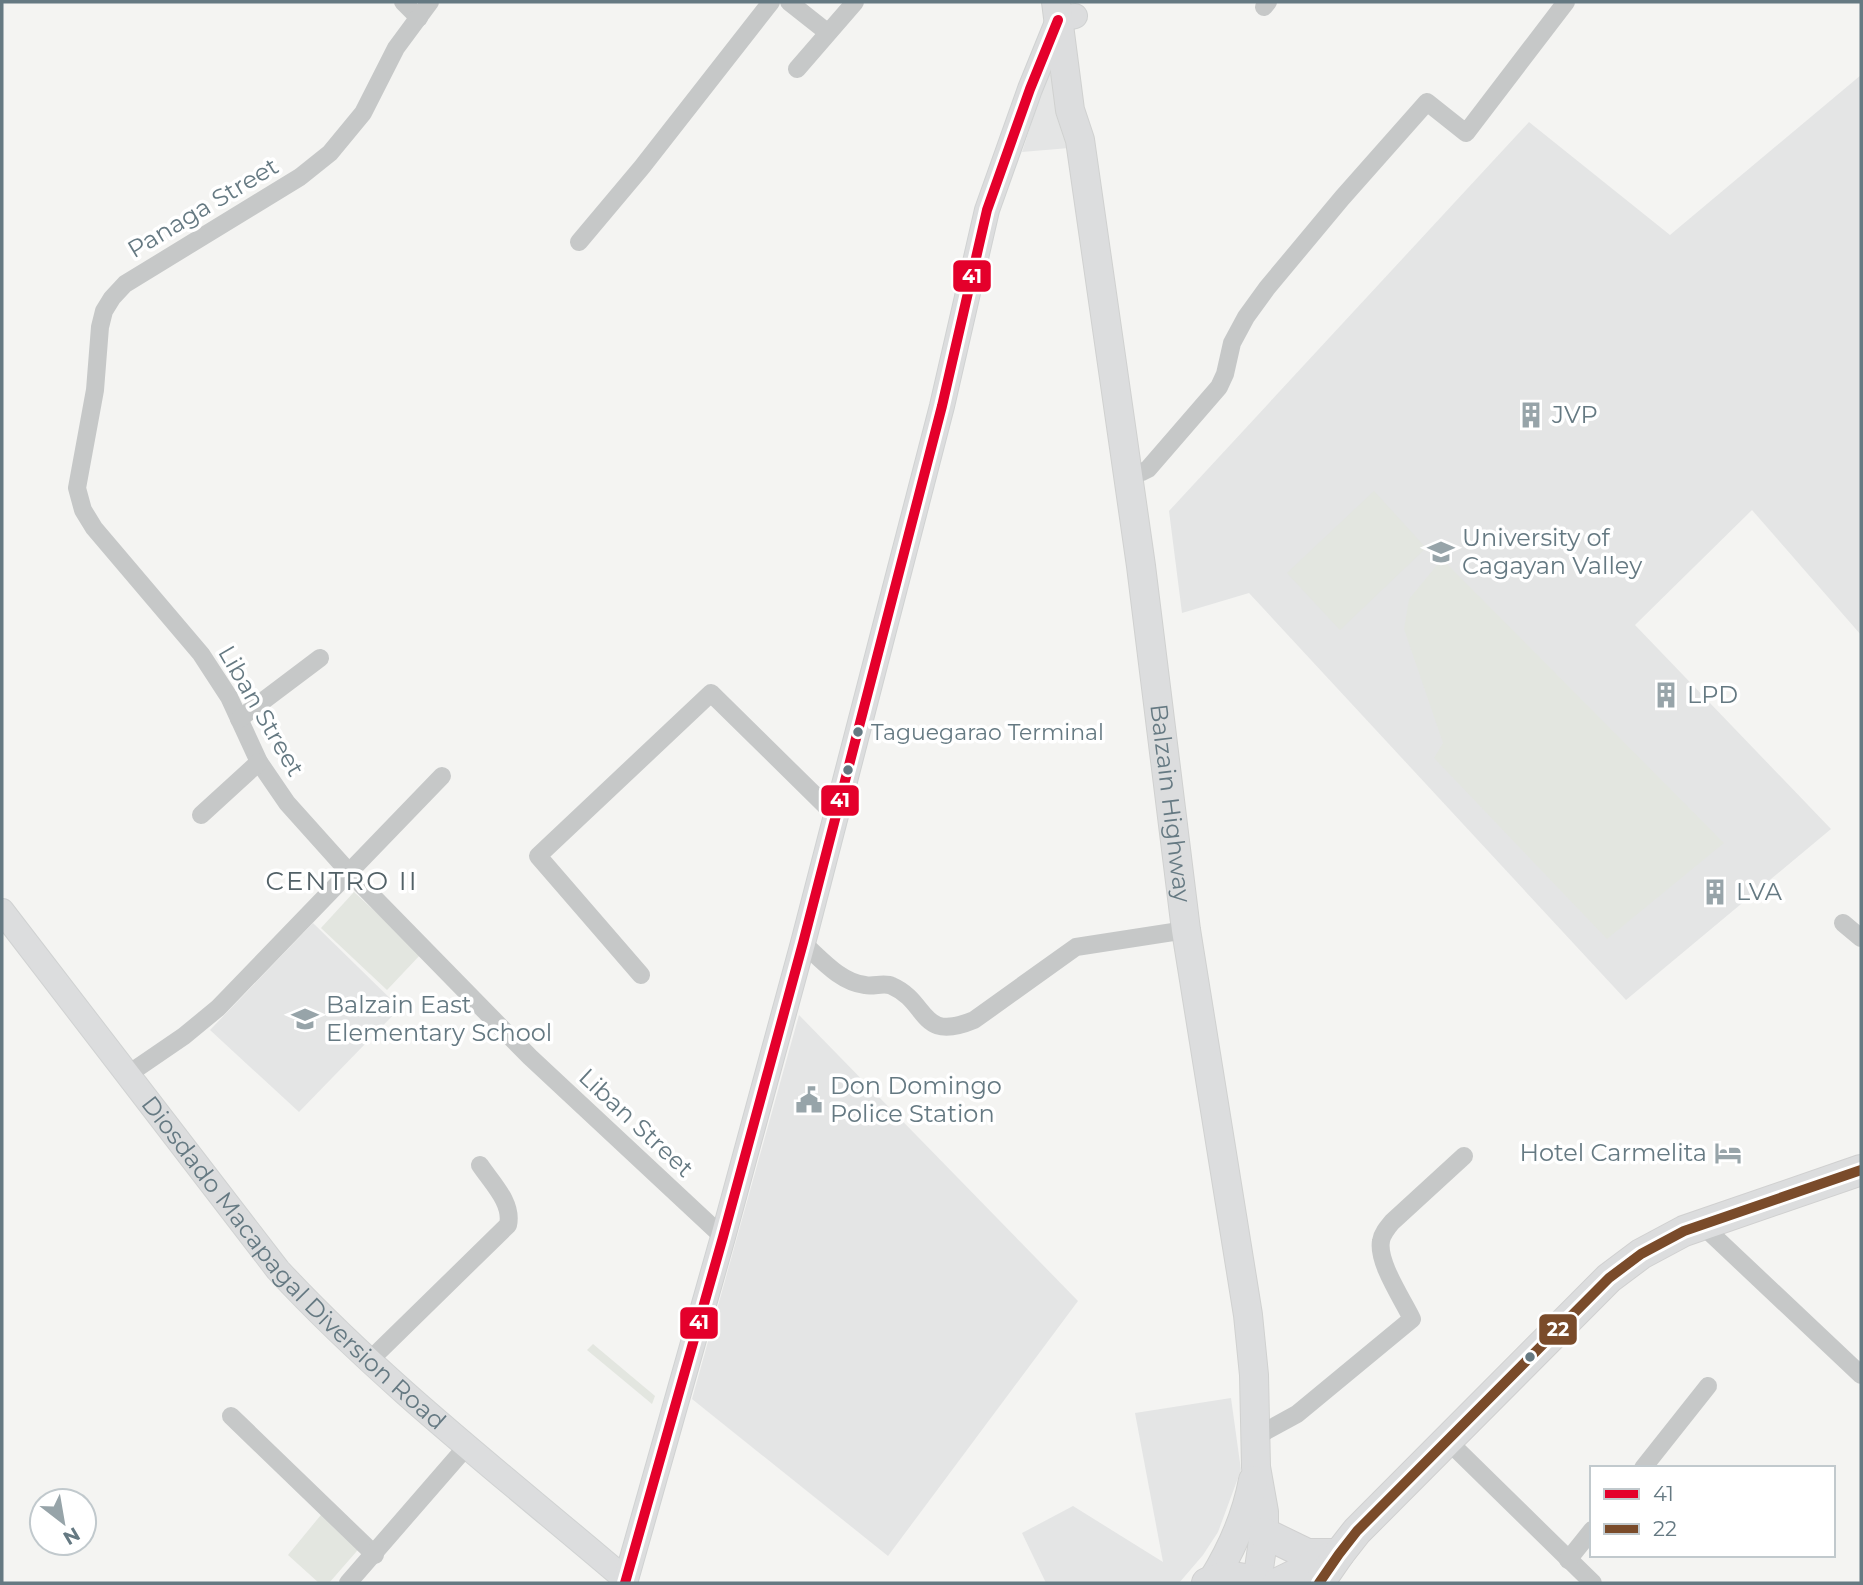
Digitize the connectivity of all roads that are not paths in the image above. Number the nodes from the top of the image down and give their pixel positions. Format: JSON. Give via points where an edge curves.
{"nodes":[{"id":1,"x":403,"y":2,"type":"edge"},
{"id":2,"x":430,"y":2,"type":"edge"},
{"id":3,"x":771,"y":2,"type":"edge"},
{"id":4,"x":789,"y":2,"type":"edge"},
{"id":5,"x":855,"y":2,"type":"edge"},
{"id":6,"x":1566,"y":2,"type":"edge"},
{"id":7,"x":1065,"y":10,"type":"edge"},
{"id":8,"x":419,"y":18,"type":"junction"},
{"id":9,"x":827,"y":32,"type":"junction"},
{"id":10,"x":797,"y":69,"type":"dead end"},
{"id":11,"x":579,"y":242,"type":"dead end"},
{"id":12,"x":1127,"y":475,"type":"junction"},
{"id":13,"x":77,"y":488,"type":"joint"},
{"id":14,"x":320,"y":658,"type":"dead end"},
{"id":15,"x":239,"y":719,"type":"junction"},
{"id":16,"x":259,"y":762,"type":"junction"},
{"id":17,"x":442,"y":776,"type":"dead end"},
{"id":18,"x":201,"y":815,"type":"dead end"},
{"id":19,"x":835,"y":815,"type":"junction"},
{"id":20,"x":348,"y":871,"type":"junction"},
{"id":21,"x":2,"y":911,"type":"edge"},
{"id":22,"x":1843,"y":923,"type":"dead end"},
{"id":23,"x":1186,"y":930,"type":"junction"},
{"id":24,"x":1861,"y":938,"type":"edge"},
{"id":25,"x":803,"y":943,"type":"junction"},
{"id":26,"x":641,"y":975,"type":"dead end"},
{"id":27,"x":127,"y":1075,"type":"junction"},
{"id":28,"x":1464,"y":1156,"type":"dead end"},
{"id":29,"x":480,"y":1166,"type":"dead end"},
{"id":30,"x":1861,"y":1170,"type":"edge"},
{"id":31,"x":1702,"y":1224,"type":"junction"},
{"id":32,"x":723,"y":1237,"type":"junction"},
{"id":33,"x":370,"y":1360,"type":"junction"},
{"id":34,"x":1861,"y":1375,"type":"edge"},
{"id":35,"x":1708,"y":1386,"type":"dead end"},
{"id":36,"x":231,"y":1416,"type":"dead end"},
{"id":37,"x":1255,"y":1437,"type":"junction"},
{"id":38,"x":1448,"y":1441,"type":"junction"},
{"id":39,"x":467,"y":1446,"type":"junction"},
{"id":40,"x":1645,"y":1466,"type":"edge"},
{"id":41,"x":1256,"y":1467,"type":"junction"},
{"id":42,"x":1590,"y":1532,"type":"edge"},
{"id":43,"x":1264,"y":1533,"type":"junction"},
{"id":44,"x":1339,"y":1553,"type":"junction"},
{"id":45,"x":375,"y":1555,"type":"junction"},
{"id":46,"x":1568,"y":1560,"type":"junction"},
{"id":47,"x":626,"y":1581,"type":"edge"},
{"id":48,"x":1210,"y":1582,"type":"edge"},
{"id":49,"x":348,"y":1583,"type":"edge"},
{"id":50,"x":1258,"y":1583,"type":"edge"},
{"id":51,"x":1278,"y":1583,"type":"edge"},
{"id":52,"x":1319,"y":1583,"type":"edge"},
{"id":53,"x":1593,"y":1583,"type":"edge"}],
"edges":[{"from":1,"to":8,"type":"street"},
{"from":2,"to":8,"type":"street","name":"Panaga Street"},
{"from":3,"to":11,"type":"street"},
{"from":4,"to":9,"type":"street"},
{"from":5,"to":9,"type":"street"},
{"from":6,"to":12,"type":"street","via":[[1466,133],[1427,102],[1267,288],[1232,343],[1219,387],[1148,469]]},
{"from":7,"to":12,"type":"main road","name":"Balzain Highway","via":[[1070,110],[1080,140]]},
{"from":7,"to":19,"type":"main road","via":[[1030,89],[987,211],[932,446]]},
{"from":8,"to":13,"type":"street","name":"Panaga Street","via":[[396,48],[363,113],[330,153],[112,298],[100,327]]},
{"from":9,"to":10,"type":"street"},
{"from":12,"to":23,"type":"main road","name":"Balzain Highway"},
{"from":13,"to":15,"type":"street","name":"Liban Street","via":[[94,528],[201,654]]},
{"from":14,"to":15,"type":"street"},
{"from":15,"to":16,"type":"street","name":"Liban Street"},
{"from":16,"to":18,"type":"street"},
{"from":16,"to":20,"type":"street","name":"Liban Street","via":[[278,792]]},
{"from":17,"to":20,"type":"street"},
{"from":19,"to":25,"type":"main road"},
{"from":19,"to":26,"type":"street","via":[[711,694],[538,856]]},
{"from":20,"to":27,"type":"street","via":[[218,1008]]},
{"from":20,"to":32,"type":"street","name":"Liban Street","via":[[530,1057]]},
{"from":21,"to":27,"type":"main road","name":"Diosdado Macapagal Diversion Road"},
{"from":22,"to":24,"type":"street"},
{"from":23,"to":25,"type":"street","via":[[1076,947],[956,1028],[940,1028],[889,984],[866,986],[846,981]]},
{"from":23,"to":37,"type":"main road","name":"Balzain Highway","via":[[1249,1327]]},
{"from":25,"to":32,"type":"main road"},
{"from":27,"to":33,"type":"main road","name":"Diosdado Macapagal Diversion Road","via":[[278,1270]]},
{"from":28,"to":37,"type":"street","via":[[1392,1222],[1380,1244],[1412,1319],[1297,1414]]},
{"from":29,"to":33,"type":"street","via":[[508,1206],[508,1225]]},
{"from":30,"to":31,"type":"highway"},
{"from":31,"to":34,"type":"street"},
{"from":31,"to":38,"type":"highway","via":[[1641,1254],[1609,1278]]},
{"from":32,"to":47,"type":"main road"},
{"from":33,"to":39,"type":"main road","name":"Diosdado Macapagal Diversion Road"},
{"from":35,"to":40,"type":"street"},
{"from":36,"to":45,"type":"street"},
{"from":37,"to":41,"type":"main road","name":"Balzain Highway"},
{"from":38,"to":44,"type":"highway"},
{"from":38,"to":46,"type":"street"},
{"from":39,"to":45,"type":"street"},
{"from":39,"to":47,"type":"main road","name":"Diosdado Macapagal Diversion Road"},
{"from":41,"to":43,"type":"main road"},
{"from":41,"to":48,"type":"main road","via":[[1231,1550]]},
{"from":42,"to":46,"type":"street"},
{"from":43,"to":44,"type":"highway","via":[[1307,1554]]},
{"from":43,"to":50,"type":"main road"},
{"from":44,"to":51,"type":"highway"},
{"from":44,"to":52,"type":"highway"},
{"from":45,"to":49,"type":"street"},
{"from":46,"to":53,"type":"street"},
{"from":48,"to":50,"type":"highway","via":[[1235,1577]]}]}
